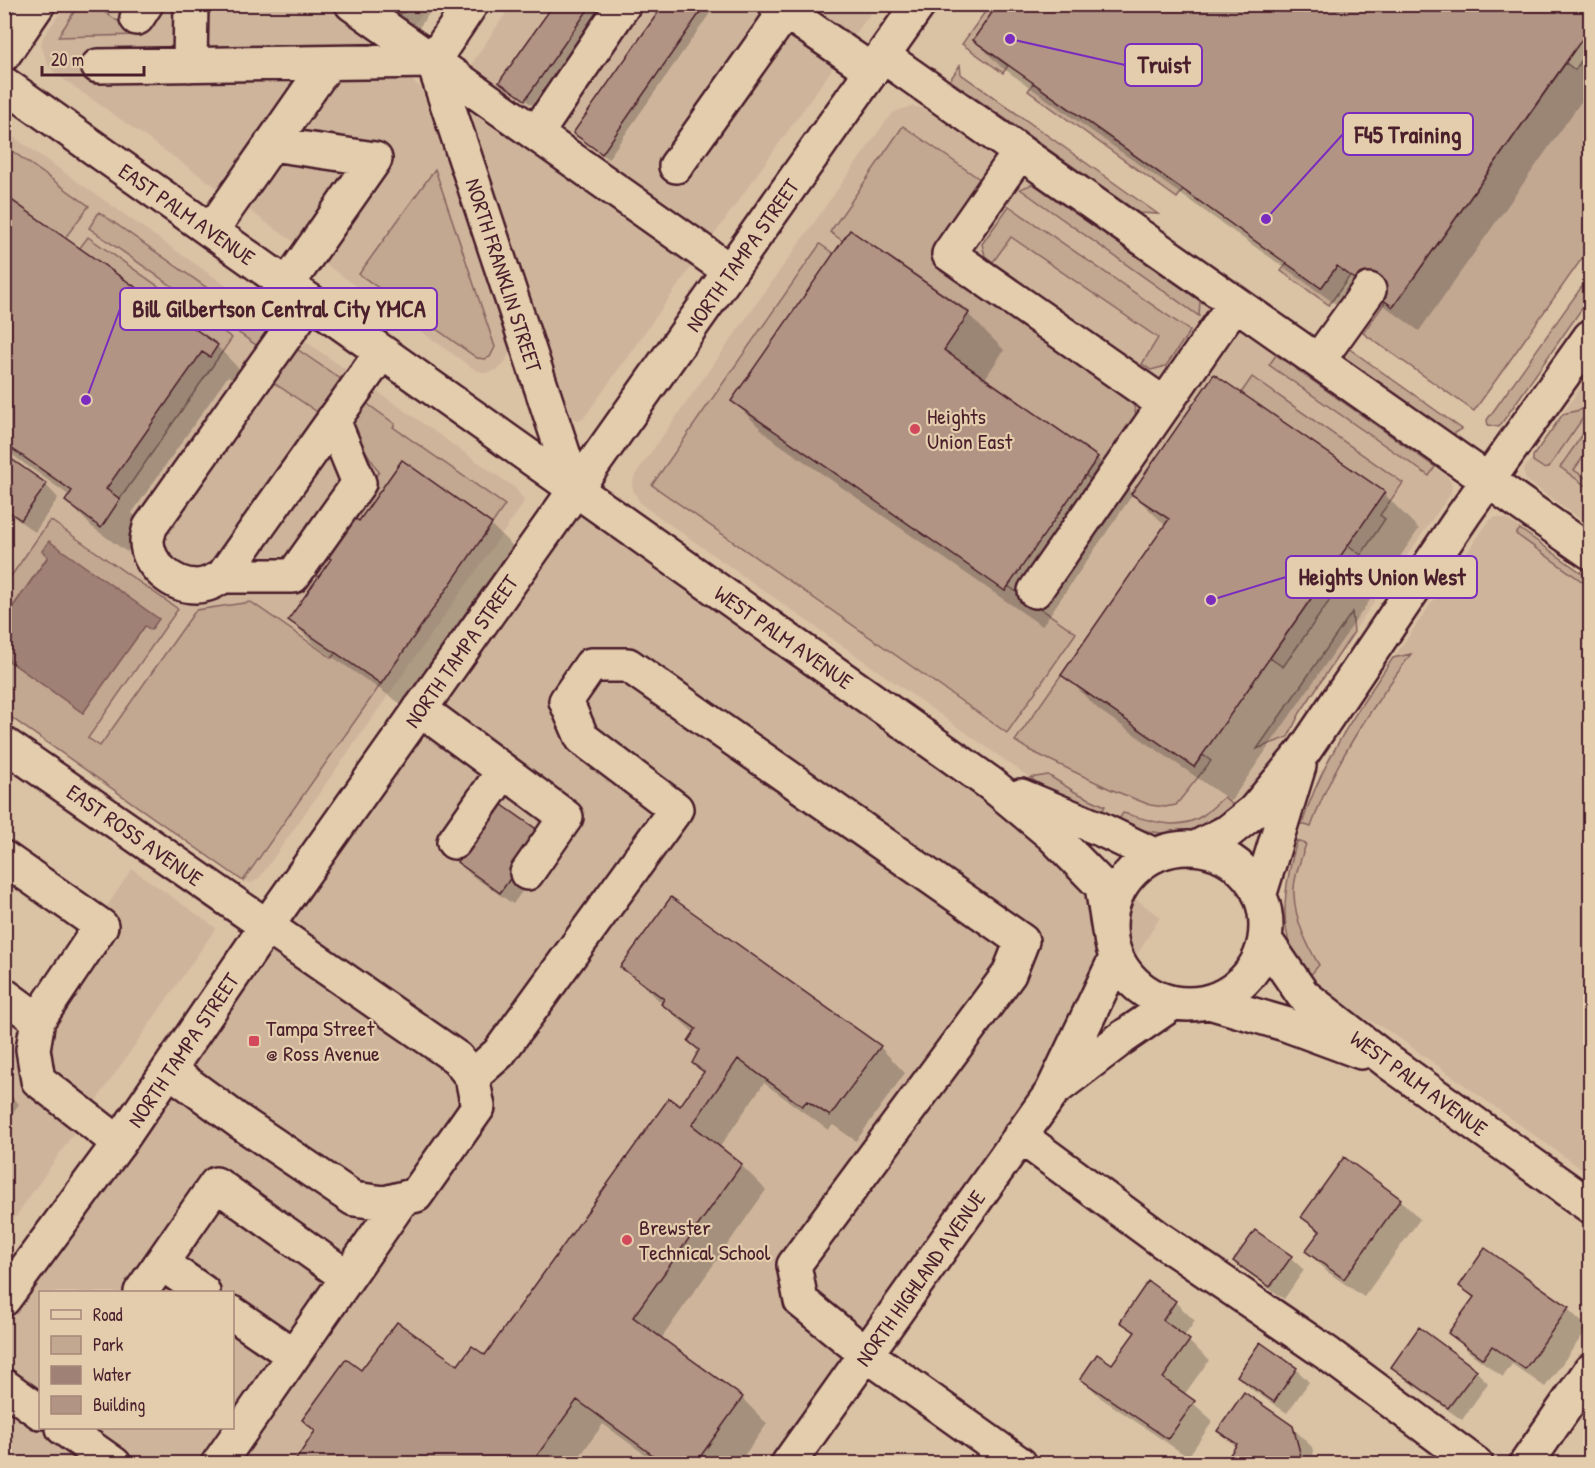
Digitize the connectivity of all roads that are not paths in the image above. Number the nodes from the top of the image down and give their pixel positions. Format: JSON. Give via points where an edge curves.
{"nodes":[{"id":1,"x":38,"y":4,"type":"edge"},
{"id":2,"x":191,"y":4,"type":"edge"},
{"id":3,"x":352,"y":4,"type":"edge"},
{"id":4,"x":471,"y":4,"type":"edge"},
{"id":5,"x":624,"y":4,"type":"edge"},
{"id":6,"x":919,"y":4,"type":"edge"},
{"id":7,"x":780,"y":8,"type":"edge"},
{"id":8,"x":4,"y":54,"type":"edge"},
{"id":9,"x":433,"y":61,"type":"junction"},
{"id":10,"x":328,"y":63,"type":"junction"},
{"id":11,"x":877,"y":63,"type":"junction"},
{"id":12,"x":190,"y":65,"type":"junction"},
{"id":13,"x":98,"y":66,"type":"dead end"},
{"id":14,"x":4,"y":84,"type":"edge"},
{"id":15,"x":536,"y":134,"type":"junction"},
{"id":16,"x":272,"y":144,"type":"junction"},
{"id":17,"x":1020,"y":152,"type":"junction"},
{"id":18,"x":676,"y":166,"type":"dead end"},
{"id":19,"x":211,"y":231,"type":"junction"},
{"id":20,"x":730,"y":271,"type":"junction"},
{"id":21,"x":1369,"y":290,"type":"dead end"},
{"id":22,"x":298,"y":293,"type":"junction"},
{"id":23,"x":1236,"y":303,"type":"junction"},
{"id":24,"x":1590,"y":338,"type":"edge"},
{"id":25,"x":382,"y":352,"type":"junction"},
{"id":26,"x":1318,"y":361,"type":"junction"},
{"id":27,"x":1164,"y":404,"type":"junction"},
{"id":28,"x":333,"y":420,"type":"junction"},
{"id":29,"x":1488,"y":480,"type":"junction"},
{"id":30,"x":575,"y":489,"type":"junction"},
{"id":31,"x":1590,"y":552,"type":"edge"},
{"id":32,"x":223,"y":576,"type":"junction"},
{"id":33,"x":1035,"y":591,"type":"dead end"},
{"id":34,"x":420,"y":709,"type":"junction"},
{"id":35,"x":4,"y":744,"type":"edge"},
{"id":36,"x":1304,"y":751,"type":"junction"},
{"id":37,"x":503,"y":771,"type":"junction"},
{"id":38,"x":991,"y":784,"type":"junction"},
{"id":39,"x":454,"y":842,"type":"dead end"},
{"id":40,"x":1196,"y":848,"type":"junction"},
{"id":41,"x":1154,"y":855,"type":"junction"},
{"id":42,"x":4,"y":858,"type":"edge"},
{"id":43,"x":527,"y":873,"type":"dead end"},
{"id":44,"x":1260,"y":893,"type":"junction"},
{"id":45,"x":266,"y":927,"type":"junction"},
{"id":46,"x":1266,"y":941,"type":"junction"},
{"id":47,"x":1113,"y":944,"type":"junction"},
{"id":48,"x":4,"y":995,"type":"edge"},
{"id":49,"x":1209,"y":1002,"type":"junction"},
{"id":50,"x":1173,"y":1003,"type":"junction"},
{"id":51,"x":38,"y":1020,"type":"junction"},
{"id":52,"x":1390,"y":1063,"type":"junction"},
{"id":53,"x":169,"y":1070,"type":"junction"},
{"id":54,"x":472,"y":1077,"type":"junction"},
{"id":55,"x":1052,"y":1092,"type":"junction"},
{"id":56,"x":1020,"y":1136,"type":"junction"},
{"id":57,"x":119,"y":1143,"type":"junction"},
{"id":58,"x":402,"y":1199,"type":"junction"},
{"id":59,"x":1590,"y":1206,"type":"edge"},
{"id":60,"x":162,"y":1263,"type":"junction"},
{"id":61,"x":347,"y":1277,"type":"junction"},
{"id":62,"x":142,"y":1291,"type":"edge"},
{"id":63,"x":200,"y":1291,"type":"edge"},
{"id":64,"x":4,"y":1299,"type":"edge"},
{"id":65,"x":234,"y":1314,"type":"edge"},
{"id":66,"x":866,"y":1354,"type":"junction"},
{"id":67,"x":293,"y":1355,"type":"junction"},
{"id":68,"x":1590,"y":1371,"type":"edge"},
{"id":69,"x":4,"y":1386,"type":"edge"},
{"id":70,"x":39,"y":1411,"type":"edge"},
{"id":71,"x":64,"y":1429,"type":"edge"},
{"id":72,"x":225,"y":1443,"type":"edge"},
{"id":73,"x":114,"y":1464,"type":"edge"},
{"id":74,"x":788,"y":1464,"type":"edge"},
{"id":75,"x":1020,"y":1464,"type":"edge"},
{"id":76,"x":1476,"y":1464,"type":"edge"},
{"id":77,"x":1526,"y":1464,"type":"edge"}],
"edges":[{"from":1,"to":8,"type":"street"},
{"from":2,"to":12,"type":"street"},
{"from":3,"to":9,"type":"street"},
{"from":4,"to":9,"type":"street"},
{"from":5,"to":15,"type":"street"},
{"from":6,"to":11,"type":"street","name":"NORTH TAMPA STREET"},
{"from":7,"to":11,"type":"street"},
{"from":7,"to":18,"type":"street"},
{"from":9,"to":10,"type":"street"},
{"from":9,"to":15,"type":"street"},
{"from":9,"to":30,"type":"street","name":"NORTH FRANKLIN STREET"},
{"from":10,"to":12,"type":"street"},
{"from":10,"to":16,"type":"street"},
{"from":11,"to":17,"type":"street"},
{"from":11,"to":20,"type":"street","name":"NORTH TAMPA STREET"},
{"from":12,"to":13,"type":"street"},
{"from":14,"to":19,"type":"street","name":"EAST PALM AVENUE"},
{"from":15,"to":20,"type":"street"},
{"from":16,"to":19,"type":"street"},
{"from":16,"to":22,"type":"street","via":[[375,159]]},
{"from":17,"to":23,"type":"street"},
{"from":17,"to":27,"type":"street","via":[[949,254]]},
{"from":19,"to":22,"type":"street","name":"EAST PALM AVENUE"},
{"from":20,"to":30,"type":"street","name":"NORTH TAMPA STREET"},
{"from":21,"to":26,"type":"street"},
{"from":22,"to":25,"type":"street","name":"EAST PALM AVENUE"},
{"from":22,"to":32,"type":"street","via":[[150,527],[149,555],[167,576],[196,586]]},
{"from":23,"to":26,"type":"street"},
{"from":23,"to":27,"type":"street"},
{"from":24,"to":29,"type":"street"},
{"from":25,"to":28,"type":"street"},
{"from":25,"to":30,"type":"street","name":"EAST PALM AVENUE"},
{"from":26,"to":29,"type":"street"},
{"from":27,"to":33,"type":"street"},
{"from":28,"to":32,"type":"street"},
{"from":28,"to":32,"type":"street","via":[[359,483],[293,576]]},
{"from":29,"to":31,"type":"street"},
{"from":29,"to":36,"type":"street"},
{"from":30,"to":34,"type":"street","name":"NORTH TAMPA STREET"},
{"from":30,"to":38,"type":"street","name":"WEST PALM AVENUE"},
{"from":34,"to":37,"type":"street"},
{"from":34,"to":45,"type":"street","name":"NORTH TAMPA STREET"},
{"from":35,"to":45,"type":"street","name":"EAST ROSS AVENUE"},
{"from":36,"to":40,"type":"street","via":[[1254,811],[1229,831]]},
{"from":36,"to":44,"type":"street"},
{"from":37,"to":39,"type":"street"},
{"from":37,"to":43,"type":"street","via":[[566,817]]},
{"from":38,"to":41,"type":"street","name":"WEST PALM AVENUE"},
{"from":38,"to":47,"type":"street","name":"WEST PALM AVENUE","via":[[1051,834],[1102,886]]},
{"from":40,"to":41,"type":"street","name":"WEST PALM AVENUE"},
{"from":40,"to":44,"type":"street","name":"WEST PALM AVENUE","via":[[1233,862]]},
{"from":41,"to":47,"type":"street","name":"WEST PALM AVENUE","via":[[1135,868],[1120,886],[1111,908]]},
{"from":42,"to":51,"type":"street","via":[[101,926]]},
{"from":44,"to":46,"type":"street","name":"WEST PALM AVENUE"},
{"from":45,"to":53,"type":"street","name":"NORTH TAMPA STREET"},
{"from":45,"to":54,"type":"street","name":"EAST ROSS AVENUE","via":[[457,1058]]},
{"from":46,"to":49,"type":"street","name":"WEST PALM AVENUE","via":[[1259,962],[1246,980],[1229,994]]},
{"from":46,"to":52,"type":"street","name":"WEST PALM AVENUE","via":[[1303,995]]},
{"from":47,"to":50,"type":"street","name":"WEST PALM AVENUE","via":[[1130,979],[1150,995]]},
{"from":47,"to":55,"type":"street","name":"NORTH HIGHLAND AVENUE"},
{"from":48,"to":51,"type":"street"},
{"from":49,"to":50,"type":"street","name":"WEST PALM AVENUE"},
{"from":49,"to":52,"type":"street","via":[[1285,1024]]},
{"from":50,"to":55,"type":"street","name":"NORTH HIGHLAND AVENUE"},
{"from":51,"to":57,"type":"street","via":[[33,1048],[38,1080]]},
{"from":52,"to":59,"type":"street","name":"WEST PALM AVENUE"},
{"from":53,"to":57,"type":"street","name":"NORTH TAMPA STREET"},
{"from":53,"to":58,"type":"street","via":[[354,1199],[385,1203]]},
{"from":54,"to":58,"type":"street","via":[[478,1107],[416,1195]]},
{"from":54,"to":66,"type":"street","via":[[499,1053],[676,809],[582,738],[566,701],[591,665],[628,665],[1022,941],[1009,974],[794,1265],[801,1301]]},
{"from":55,"to":56,"type":"street","name":"NORTH HIGHLAND AVENUE"},
{"from":56,"to":66,"type":"street","name":"NORTH HIGHLAND AVENUE"},
{"from":56,"to":76,"type":"street"},
{"from":57,"to":64,"type":"street","name":"NORTH TAMPA STREET"},
{"from":58,"to":61,"type":"street"},
{"from":60,"to":61,"type":"street","via":[[216,1184]]},
{"from":60,"to":62,"type":"street"},
{"from":60,"to":63,"type":"street"},
{"from":61,"to":67,"type":"street"},
{"from":65,"to":67,"type":"street"},
{"from":66,"to":74,"type":"street","name":"NORTH HIGHLAND AVENUE"},
{"from":66,"to":75,"type":"street"},
{"from":67,"to":72,"type":"street"},
{"from":68,"to":77,"type":"street"},
{"from":69,"to":70,"type":"street"},
{"from":71,"to":73,"type":"street"}]}
